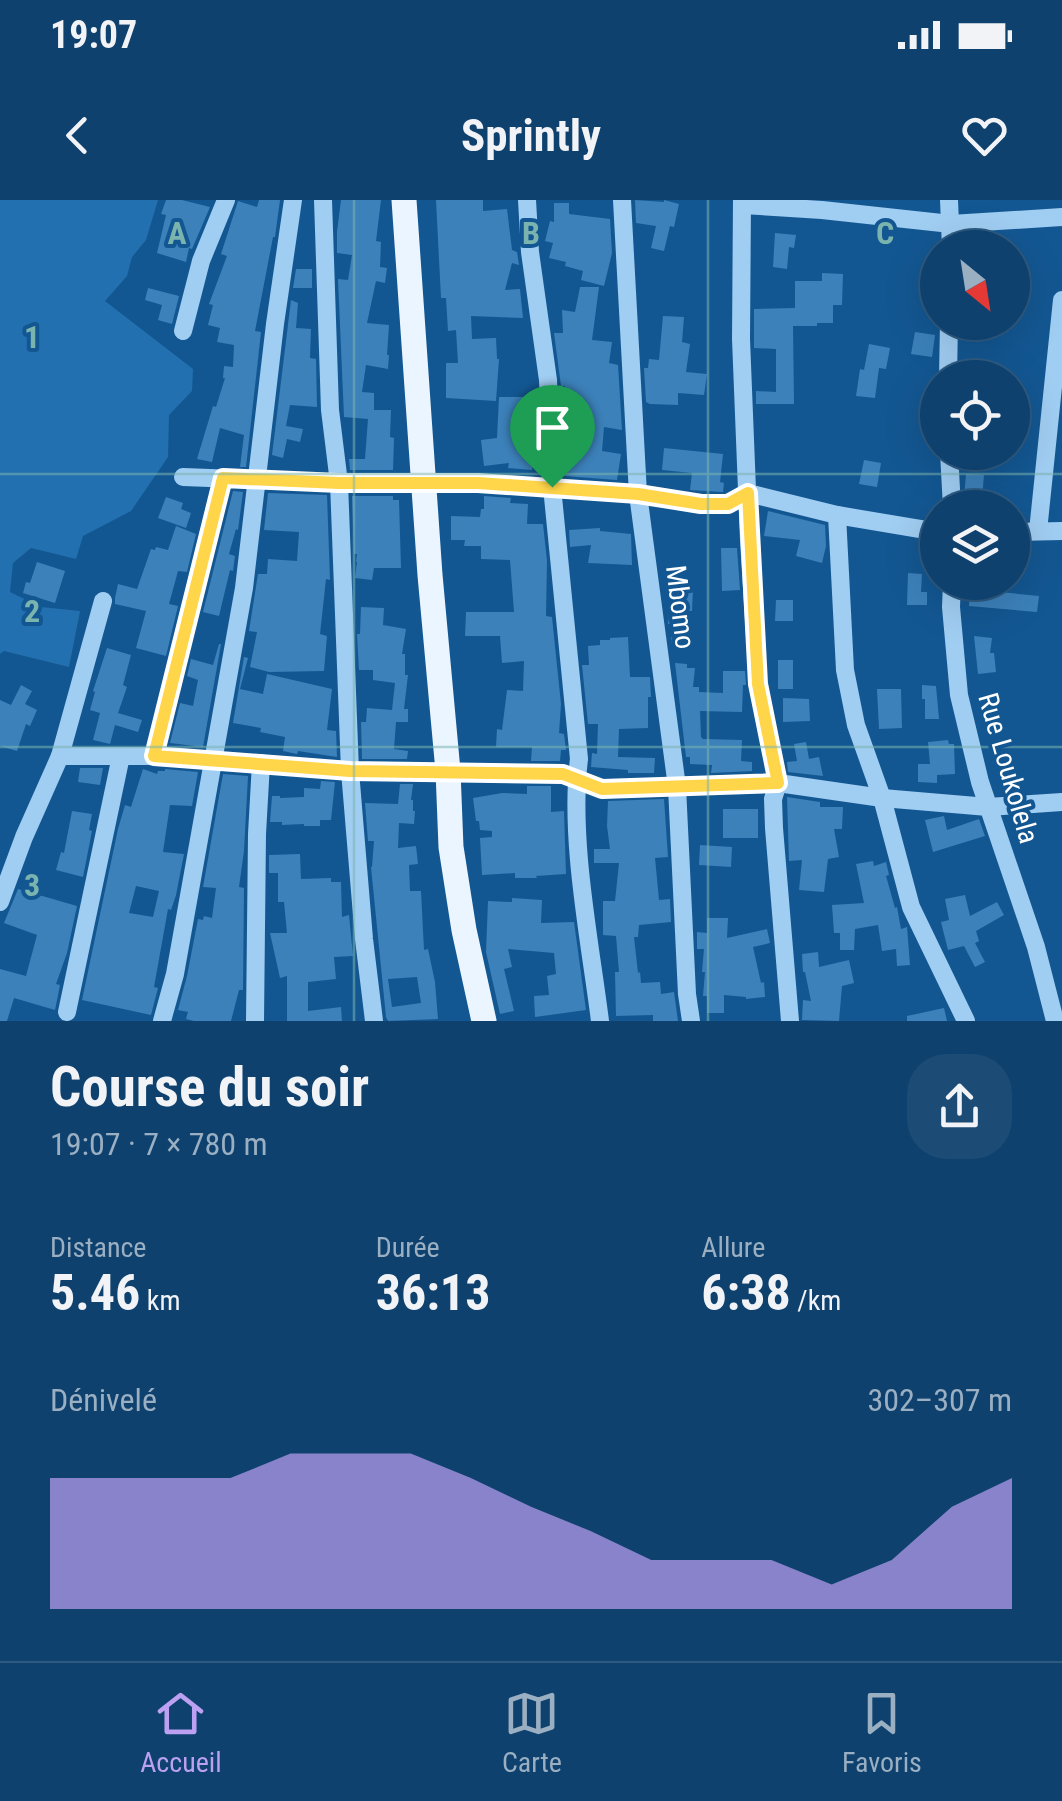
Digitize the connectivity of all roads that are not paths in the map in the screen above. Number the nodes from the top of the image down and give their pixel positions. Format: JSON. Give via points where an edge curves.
{"nodes":[{"id":1,"x":226,"y":200,"type":"edge"},
{"id":2,"x":294,"y":200,"type":"edge"},
{"id":3,"x":323,"y":200,"type":"edge"},
{"id":4,"x":404,"y":200,"type":"edge"},
{"id":5,"x":527,"y":200,"type":"edge"},
{"id":6,"x":622,"y":200,"type":"edge"},
{"id":7,"x":949,"y":200,"type":"edge"},
{"id":8,"x":742,"y":203,"type":"edge"},
{"id":9,"x":822,"y":205,"type":"edge"},
{"id":10,"x":1062,"y":217,"type":"edge"},
{"id":11,"x":951,"y":224,"type":"junction"},
{"id":12,"x":951,"y":230,"type":"edge"},
{"id":13,"x":1062,"y":300,"type":"edge"},
{"id":14,"x":183,"y":331,"type":"dead end"},
{"id":15,"x":183,"y":477,"type":"dead end"},
{"id":16,"x":223,"y":478,"type":"junction"},
{"id":17,"x":257,"y":478,"type":"junction"},
{"id":18,"x":339,"y":483,"type":"junction"},
{"id":19,"x":424,"y":483,"type":"junction"},
{"id":20,"x":552,"y":487,"type":"junction"},
{"id":21,"x":748,"y":493,"type":"junction"},
{"id":22,"x":638,"y":494,"type":"junction"},
{"id":23,"x":837,"y":515,"type":"junction"},
{"id":24,"x":920,"y":529,"type":"edge"},
{"id":25,"x":1038,"y":530,"type":"junction"},
{"id":26,"x":1030,"y":531,"type":"edge"},
{"id":27,"x":1062,"y":531,"type":"edge"},
{"id":28,"x":951,"y":600,"type":"edge"},
{"id":29,"x":103,"y":601,"type":"dead end"},
{"id":30,"x":60,"y":756,"type":"junction"},
{"id":31,"x":121,"y":756,"type":"junction"},
{"id":32,"x":154,"y":756,"type":"junction"},
{"id":33,"x":212,"y":760,"type":"junction"},
{"id":34,"x":262,"y":762,"type":"junction"},
{"id":35,"x":350,"y":771,"type":"junction"},
{"id":36,"x":448,"y":771,"type":"junction"},
{"id":37,"x":576,"y":780,"type":"junction"},
{"id":38,"x":778,"y":783,"type":"junction"},
{"id":39,"x":677,"y":787,"type":"junction"},
{"id":40,"x":882,"y":798,"type":"junction"},
{"id":41,"x":1062,"y":802,"type":"edge"},
{"id":42,"x":988,"y":806,"type":"junction"},
{"id":43,"x":0,"y":902,"type":"edge"},
{"id":44,"x":67,"y":1012,"type":"dead end"},
{"id":45,"x":162,"y":1021,"type":"edge"},
{"id":46,"x":255,"y":1021,"type":"edge"},
{"id":47,"x":374,"y":1021,"type":"edge"},
{"id":48,"x":484,"y":1021,"type":"edge"},
{"id":49,"x":600,"y":1021,"type":"edge"},
{"id":50,"x":691,"y":1021,"type":"edge"},
{"id":51,"x":790,"y":1021,"type":"edge"},
{"id":52,"x":966,"y":1021,"type":"edge"},
{"id":53,"x":1055,"y":1021,"type":"edge"}],
"edges":[{"from":1,"to":14,"type":"street"},
{"from":2,"to":17,"type":"street"},
{"from":3,"to":18,"type":"street"},
{"from":4,"to":19,"type":"main road"},
{"from":5,"to":20,"type":"street","via":[[548,380]]},
{"from":6,"to":22,"type":"street","name":"Mbomo"},
{"from":7,"to":11,"type":"street"},
{"from":8,"to":9,"type":"street"},
{"from":8,"to":21,"type":"street"},
{"from":9,"to":11,"type":"street"},
{"from":10,"to":11,"type":"street"},
{"from":11,"to":12,"type":"street"},
{"from":13,"to":25,"type":"street"},
{"from":15,"to":16,"type":"street"},
{"from":16,"to":17,"type":"street"},
{"from":16,"to":32,"type":"street"},
{"from":17,"to":18,"type":"street"},
{"from":17,"to":33,"type":"street"},
{"from":18,"to":19,"type":"street"},
{"from":18,"to":35,"type":"street"},
{"from":19,"to":20,"type":"street"},
{"from":19,"to":36,"type":"main road"},
{"from":20,"to":22,"type":"street"},
{"from":20,"to":37,"type":"street"},
{"from":21,"to":22,"type":"street","via":[[728,504]]},
{"from":21,"to":23,"type":"street"},
{"from":21,"to":38,"type":"street","via":[[758,684]]},
{"from":22,"to":39,"type":"street","name":"Mbomo"},
{"from":23,"to":24,"type":"street"},
{"from":23,"to":40,"type":"street","via":[[845,670]]},
{"from":25,"to":26,"type":"street"},
{"from":25,"to":27,"type":"street"},
{"from":28,"to":42,"type":"street","name":"Rue Loukolela","via":[[959,695]]},
{"from":29,"to":30,"type":"street"},
{"from":30,"to":31,"type":"street"},
{"from":30,"to":43,"type":"street"},
{"from":31,"to":32,"type":"street"},
{"from":31,"to":44,"type":"street"},
{"from":32,"to":33,"type":"street"},
{"from":33,"to":34,"type":"street"},
{"from":33,"to":45,"type":"street"},
{"from":34,"to":35,"type":"street"},
{"from":34,"to":46,"type":"street"},
{"from":35,"to":36,"type":"street"},
{"from":35,"to":47,"type":"street"},
{"from":36,"to":37,"type":"street","via":[[563,774]]},
{"from":36,"to":48,"type":"main road","via":[[451,847]]},
{"from":37,"to":39,"type":"street","via":[[602,789]]},
{"from":37,"to":49,"type":"street"},
{"from":38,"to":39,"type":"street"},
{"from":38,"to":40,"type":"street"},
{"from":38,"to":51,"type":"street","via":[[774,828]]},
{"from":39,"to":50,"type":"street","name":"Mbomo"},
{"from":40,"to":42,"type":"street"},
{"from":40,"to":52,"type":"street","via":[[910,907]]},
{"from":41,"to":42,"type":"street"},
{"from":42,"to":53,"type":"street","name":"Rue Loukolela"}]}
